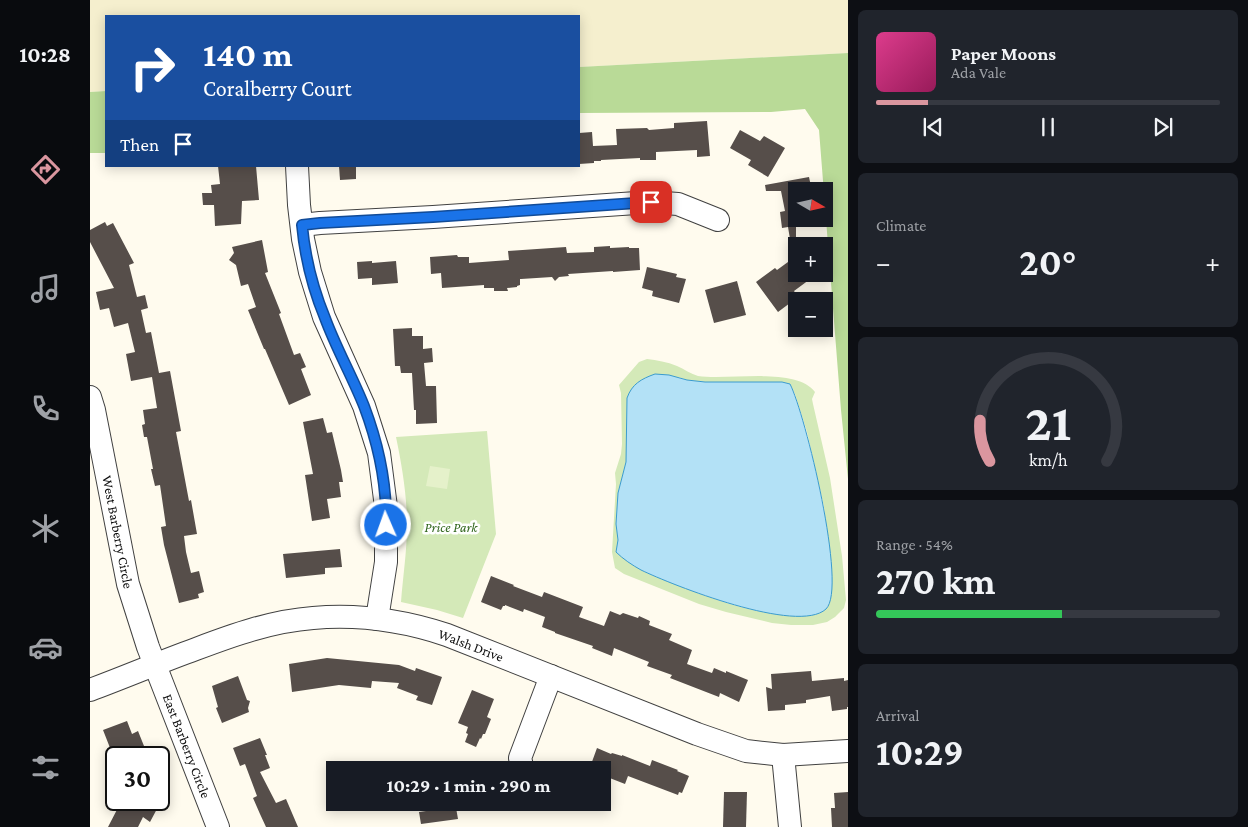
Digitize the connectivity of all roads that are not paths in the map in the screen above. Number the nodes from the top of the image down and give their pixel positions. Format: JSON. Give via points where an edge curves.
{"nodes":[{"id":1,"x":297,"y":167,"type":"edge"},
{"id":2,"x":718,"y":220,"type":"dead end"},
{"id":3,"x":302,"y":225,"type":"junction"},
{"id":4,"x":90,"y":397,"type":"edge"},
{"id":5,"x":377,"y":619,"type":"junction"},
{"id":6,"x":155,"y":665,"type":"junction"},
{"id":7,"x":551,"y":676,"type":"junction"},
{"id":8,"x":90,"y":690,"type":"edge"},
{"id":9,"x":848,"y":751,"type":"edge"},
{"id":10,"x":783,"y":754,"type":"junction"},
{"id":11,"x":521,"y":761,"type":"edge"},
{"id":12,"x":218,"y":827,"type":"edge"},
{"id":13,"x":790,"y":827,"type":"edge"}],
"edges":[{"from":1,"to":3,"type":"street"},
{"from":2,"to":3,"type":"street","via":[[678,204],[651,202]]},
{"from":3,"to":5,"type":"street","via":[[310,272],[324,317],[364,406],[379,453],[386,507],[386,562]]},
{"from":4,"to":6,"type":"street","name":"West Barberry Circle","via":[[128,584]]},
{"from":5,"to":6,"type":"street","name":"Walsh Drive","via":[[312,618],[280,623],[238,633]]},
{"from":5,"to":7,"type":"street","name":"Walsh Drive","via":[[432,630]]},
{"from":6,"to":8,"type":"street","name":"Walsh Drive"},
{"from":6,"to":12,"type":"street","name":"East Barberry Circle"},
{"from":7,"to":10,"type":"street","name":"Walsh Drive","via":[[714,741],[746,751]]},
{"from":7,"to":11,"type":"street"},
{"from":9,"to":10,"type":"street","name":"Walsh Drive"},
{"from":10,"to":13,"type":"street"}]}
